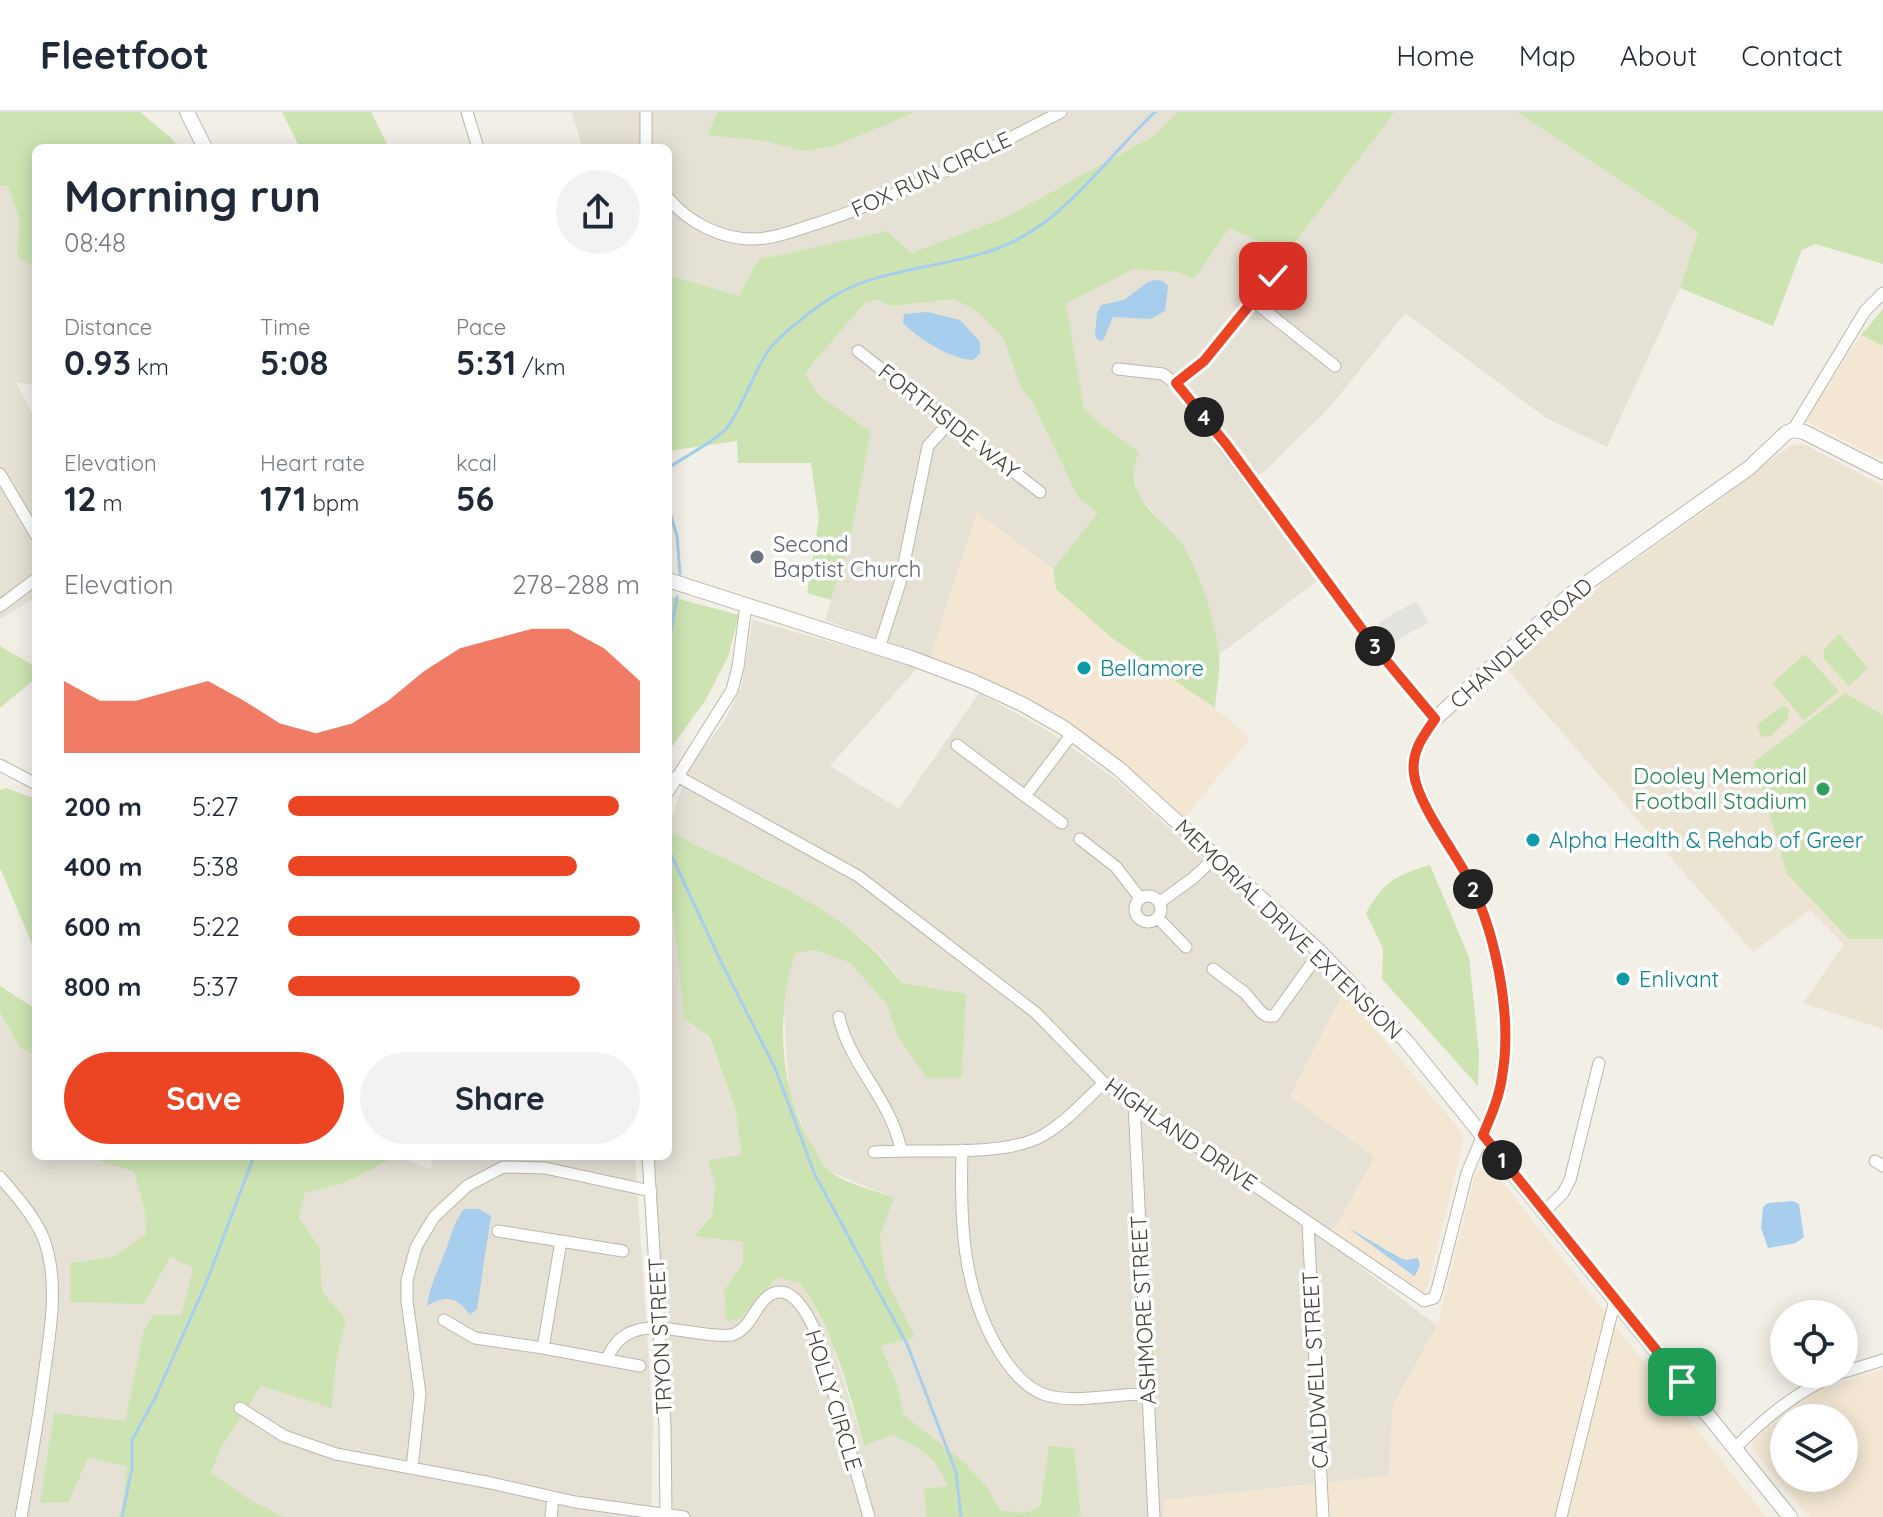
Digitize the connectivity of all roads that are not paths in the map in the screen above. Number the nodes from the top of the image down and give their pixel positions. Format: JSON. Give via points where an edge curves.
{"nodes":[{"id":1,"x":187,"y":112,"type":"edge"},
{"id":2,"x":467,"y":112,"type":"edge"},
{"id":3,"x":646,"y":112,"type":"edge"},
{"id":4,"x":1061,"y":112,"type":"edge"},
{"id":5,"x":203,"y":144,"type":"edge"},
{"id":6,"x":477,"y":144,"type":"edge"},
{"id":7,"x":646,"y":144,"type":"edge"},
{"id":8,"x":672,"y":202,"type":"edge"},
{"id":9,"x":1273,"y":276,"type":"dead end"},
{"id":10,"x":1883,"y":293,"type":"edge"},
{"id":11,"x":1253,"y":301,"type":"junction"},
{"id":12,"x":858,"y":351,"type":"dead end"},
{"id":13,"x":1335,"y":366,"type":"dead end"},
{"id":14,"x":1118,"y":369,"type":"dead end"},
{"id":15,"x":1176,"y":383,"type":"junction"},
{"id":16,"x":949,"y":423,"type":"junction"},
{"id":17,"x":1793,"y":430,"type":"junction"},
{"id":18,"x":1883,"y":472,"type":"edge"},
{"id":19,"x":0,"y":474,"type":"edge"},
{"id":20,"x":1040,"y":492,"type":"dead end"},
{"id":21,"x":32,"y":528,"type":"edge"},
{"id":22,"x":672,"y":581,"type":"edge"},
{"id":23,"x":32,"y":582,"type":"edge"},
{"id":24,"x":746,"y":605,"type":"junction"},
{"id":25,"x":0,"y":606,"type":"edge"},
{"id":26,"x":879,"y":648,"type":"junction"},
{"id":27,"x":1435,"y":719,"type":"junction"},
{"id":28,"x":1072,"y":734,"type":"junction"},
{"id":29,"x":957,"y":745,"type":"dead end"},
{"id":30,"x":0,"y":765,"type":"edge"},
{"id":31,"x":677,"y":776,"type":"junction"},
{"id":32,"x":32,"y":782,"type":"edge"},
{"id":33,"x":672,"y":785,"type":"edge"},
{"id":34,"x":1025,"y":796,"type":"junction"},
{"id":35,"x":1062,"y":823,"type":"dead end"},
{"id":36,"x":1080,"y":839,"type":"dead end"},
{"id":37,"x":1216,"y":857,"type":"junction"},
{"id":38,"x":1140,"y":898,"type":"junction"},
{"id":39,"x":1160,"y":902,"type":"junction"},
{"id":40,"x":1158,"y":918,"type":"junction"},
{"id":41,"x":1186,"y":947,"type":"dead end"},
{"id":42,"x":1320,"y":952,"type":"junction"},
{"id":43,"x":1213,"y":969,"type":"dead end"},
{"id":44,"x":839,"y":1017,"type":"dead end"},
{"id":45,"x":1599,"y":1063,"type":"dead end"},
{"id":46,"x":1104,"y":1083,"type":"junction"},
{"id":47,"x":1134,"y":1103,"type":"junction"},
{"id":48,"x":1483,"y":1135,"type":"junction"},
{"id":49,"x":901,"y":1150,"type":"junction"},
{"id":50,"x":962,"y":1150,"type":"junction"},
{"id":51,"x":874,"y":1152,"type":"dead end"},
{"id":52,"x":648,"y":1160,"type":"edge"},
{"id":53,"x":503,"y":1161,"type":"edge"},
{"id":54,"x":0,"y":1177,"type":"edge"},
{"id":55,"x":651,"y":1191,"type":"junction"},
{"id":56,"x":1544,"y":1212,"type":"junction"},
{"id":57,"x":1308,"y":1223,"type":"junction"},
{"id":58,"x":498,"y":1231,"type":"dead end"},
{"id":59,"x":561,"y":1241,"type":"junction"},
{"id":60,"x":623,"y":1251,"type":"dead end"},
{"id":61,"x":1615,"y":1300,"type":"junction"},
{"id":62,"x":444,"y":1320,"type":"dead end"},
{"id":63,"x":659,"y":1328,"type":"junction"},
{"id":64,"x":543,"y":1348,"type":"junction"},
{"id":65,"x":607,"y":1359,"type":"junction"},
{"id":66,"x":1883,"y":1360,"type":"edge"},
{"id":67,"x":640,"y":1366,"type":"dead end"},
{"id":68,"x":1858,"y":1368,"type":"edge"},
{"id":69,"x":1809,"y":1388,"type":"edge"},
{"id":70,"x":1148,"y":1394,"type":"junction"},
{"id":71,"x":240,"y":1408,"type":"dead end"},
{"id":72,"x":1735,"y":1448,"type":"junction"},
{"id":73,"x":412,"y":1468,"type":"junction"},
{"id":74,"x":553,"y":1497,"type":"junction"},
{"id":75,"x":666,"y":1516,"type":"edge"},
{"id":76,"x":21,"y":1517,"type":"edge"},
{"id":77,"x":551,"y":1517,"type":"edge"},
{"id":78,"x":684,"y":1517,"type":"edge"},
{"id":79,"x":869,"y":1517,"type":"edge"},
{"id":80,"x":1154,"y":1517,"type":"edge"},
{"id":81,"x":1323,"y":1517,"type":"edge"},
{"id":82,"x":1561,"y":1517,"type":"edge"},
{"id":83,"x":1790,"y":1517,"type":"edge"}],
"edges":[{"from":1,"to":5,"type":"street"},
{"from":2,"to":6,"type":"street"},
{"from":3,"to":7,"type":"street"},
{"from":4,"to":8,"type":"street","name":"FOX RUN CIRCLE","via":[[896,194],[779,235],[754,239],[721,234],[692,220]]},
{"from":9,"to":11,"type":"street"},
{"from":10,"to":17,"type":"street","name":"CHANDLER ROAD","via":[[1865,311]]},
{"from":11,"to":13,"type":"street"},
{"from":11,"to":15,"type":"street","via":[[1204,361]]},
{"from":12,"to":16,"type":"street","name":"FORTHSIDE WAY"},
{"from":14,"to":15,"type":"street","via":[[1163,374]]},
{"from":15,"to":27,"type":"street"},
{"from":16,"to":20,"type":"street","name":"FORTHSIDE WAY"},
{"from":16,"to":26,"type":"street","via":[[928,446],[900,583]]},
{"from":17,"to":18,"type":"street"},
{"from":17,"to":27,"type":"street","name":"CHANDLER ROAD","via":[[1749,468],[1570,595]]},
{"from":19,"to":21,"type":"street"},
{"from":22,"to":24,"type":"street","name":"MEMORIAL DRIVE EXTENSION"},
{"from":23,"to":25,"type":"street"},
{"from":24,"to":26,"type":"street","name":"MEMORIAL DRIVE EXTENSION"},
{"from":24,"to":31,"type":"street","via":[[732,690]]},
{"from":26,"to":28,"type":"street","name":"MEMORIAL DRIVE EXTENSION","via":[[987,687]]},
{"from":27,"to":48,"type":"street","name":"CHANDLER ROAD","via":[[1415,751],[1415,779],[1483,911],[1504,1019],[1502,1078]]},
{"from":28,"to":34,"type":"street"},
{"from":28,"to":37,"type":"street","name":"MEMORIAL DRIVE EXTENSION","via":[[1118,768]]},
{"from":29,"to":34,"type":"street"},
{"from":30,"to":32,"type":"street"},
{"from":31,"to":33,"type":"street"},
{"from":31,"to":46,"type":"street","name":"HIGHLAND DRIVE","via":[[858,876],[1036,1013]]},
{"from":34,"to":35,"type":"street"},
{"from":36,"to":38,"type":"street","via":[[1116,867]]},
{"from":37,"to":39,"type":"street"},
{"from":37,"to":42,"type":"street","name":"MEMORIAL DRIVE EXTENSION"},
{"from":38,"to":39,"type":"street","via":[[1153,896]]},
{"from":38,"to":40,"type":"street","via":[[1134,908],[1138,918]]},
{"from":39,"to":40,"type":"street"},
{"from":40,"to":41,"type":"street"},
{"from":42,"to":43,"type":"street","via":[[1274,1016],[1261,1012]]},
{"from":42,"to":48,"type":"street","name":"MEMORIAL DRIVE EXTENSION","via":[[1407,1042]]},
{"from":44,"to":49,"type":"street","via":[[851,1052],[891,1114]]},
{"from":45,"to":56,"type":"street","via":[[1570,1180]]},
{"from":46,"to":47,"type":"street","name":"HIGHLAND DRIVE"},
{"from":46,"to":50,"type":"street","via":[[1039,1137]]},
{"from":47,"to":57,"type":"street","name":"HIGHLAND DRIVE"},
{"from":47,"to":70,"type":"street","name":"ASHMORE STREET"},
{"from":48,"to":56,"type":"street","name":"MEMORIAL DRIVE EXTENSION"},
{"from":48,"to":57,"type":"street","name":"HIGHLAND DRIVE","via":[[1467,1173],[1437,1290],[1427,1302]]},
{"from":49,"to":50,"type":"street"},
{"from":49,"to":51,"type":"street"},
{"from":50,"to":70,"type":"street","via":[[968,1274],[987,1328],[1008,1364],[1029,1387],[1045,1395]]},
{"from":52,"to":55,"type":"street","name":"TRYON STREET"},
{"from":53,"to":55,"type":"street"},
{"from":53,"to":73,"type":"street","via":[[444,1205],[411,1262],[407,1301],[420,1394]]},
{"from":54,"to":76,"type":"street","via":[[39,1229],[52,1292]]},
{"from":55,"to":63,"type":"street","name":"TRYON STREET"},
{"from":56,"to":61,"type":"street","name":"MEMORIAL DRIVE EXTENSION"},
{"from":57,"to":81,"type":"street","name":"CALDWELL STREET"},
{"from":58,"to":59,"type":"street"},
{"from":59,"to":60,"type":"street"},
{"from":59,"to":64,"type":"street"},
{"from":61,"to":72,"type":"street","name":"MEMORIAL DRIVE EXTENSION"},
{"from":61,"to":82,"type":"street"},
{"from":62,"to":64,"type":"street","via":[[475,1338]]},
{"from":63,"to":65,"type":"street","via":[[621,1337]]},
{"from":63,"to":75,"type":"street","name":"TRYON STREET"},
{"from":63,"to":79,"type":"street","name":"HOLLY CIRCLE","via":[[732,1335],[747,1326],[770,1295],[793,1297],[818,1338]]},
{"from":64,"to":65,"type":"street"},
{"from":65,"to":67,"type":"street"},
{"from":66,"to":68,"type":"street"},
{"from":69,"to":72,"type":"street"},
{"from":70,"to":80,"type":"street","name":"ASHMORE STREET"},
{"from":71,"to":73,"type":"street","via":[[311,1448]]},
{"from":72,"to":83,"type":"street","name":"MEMORIAL DRIVE EXTENSION"},
{"from":73,"to":74,"type":"street"},
{"from":74,"to":75,"type":"street"},
{"from":74,"to":77,"type":"street"},
{"from":75,"to":78,"type":"street"}]}
